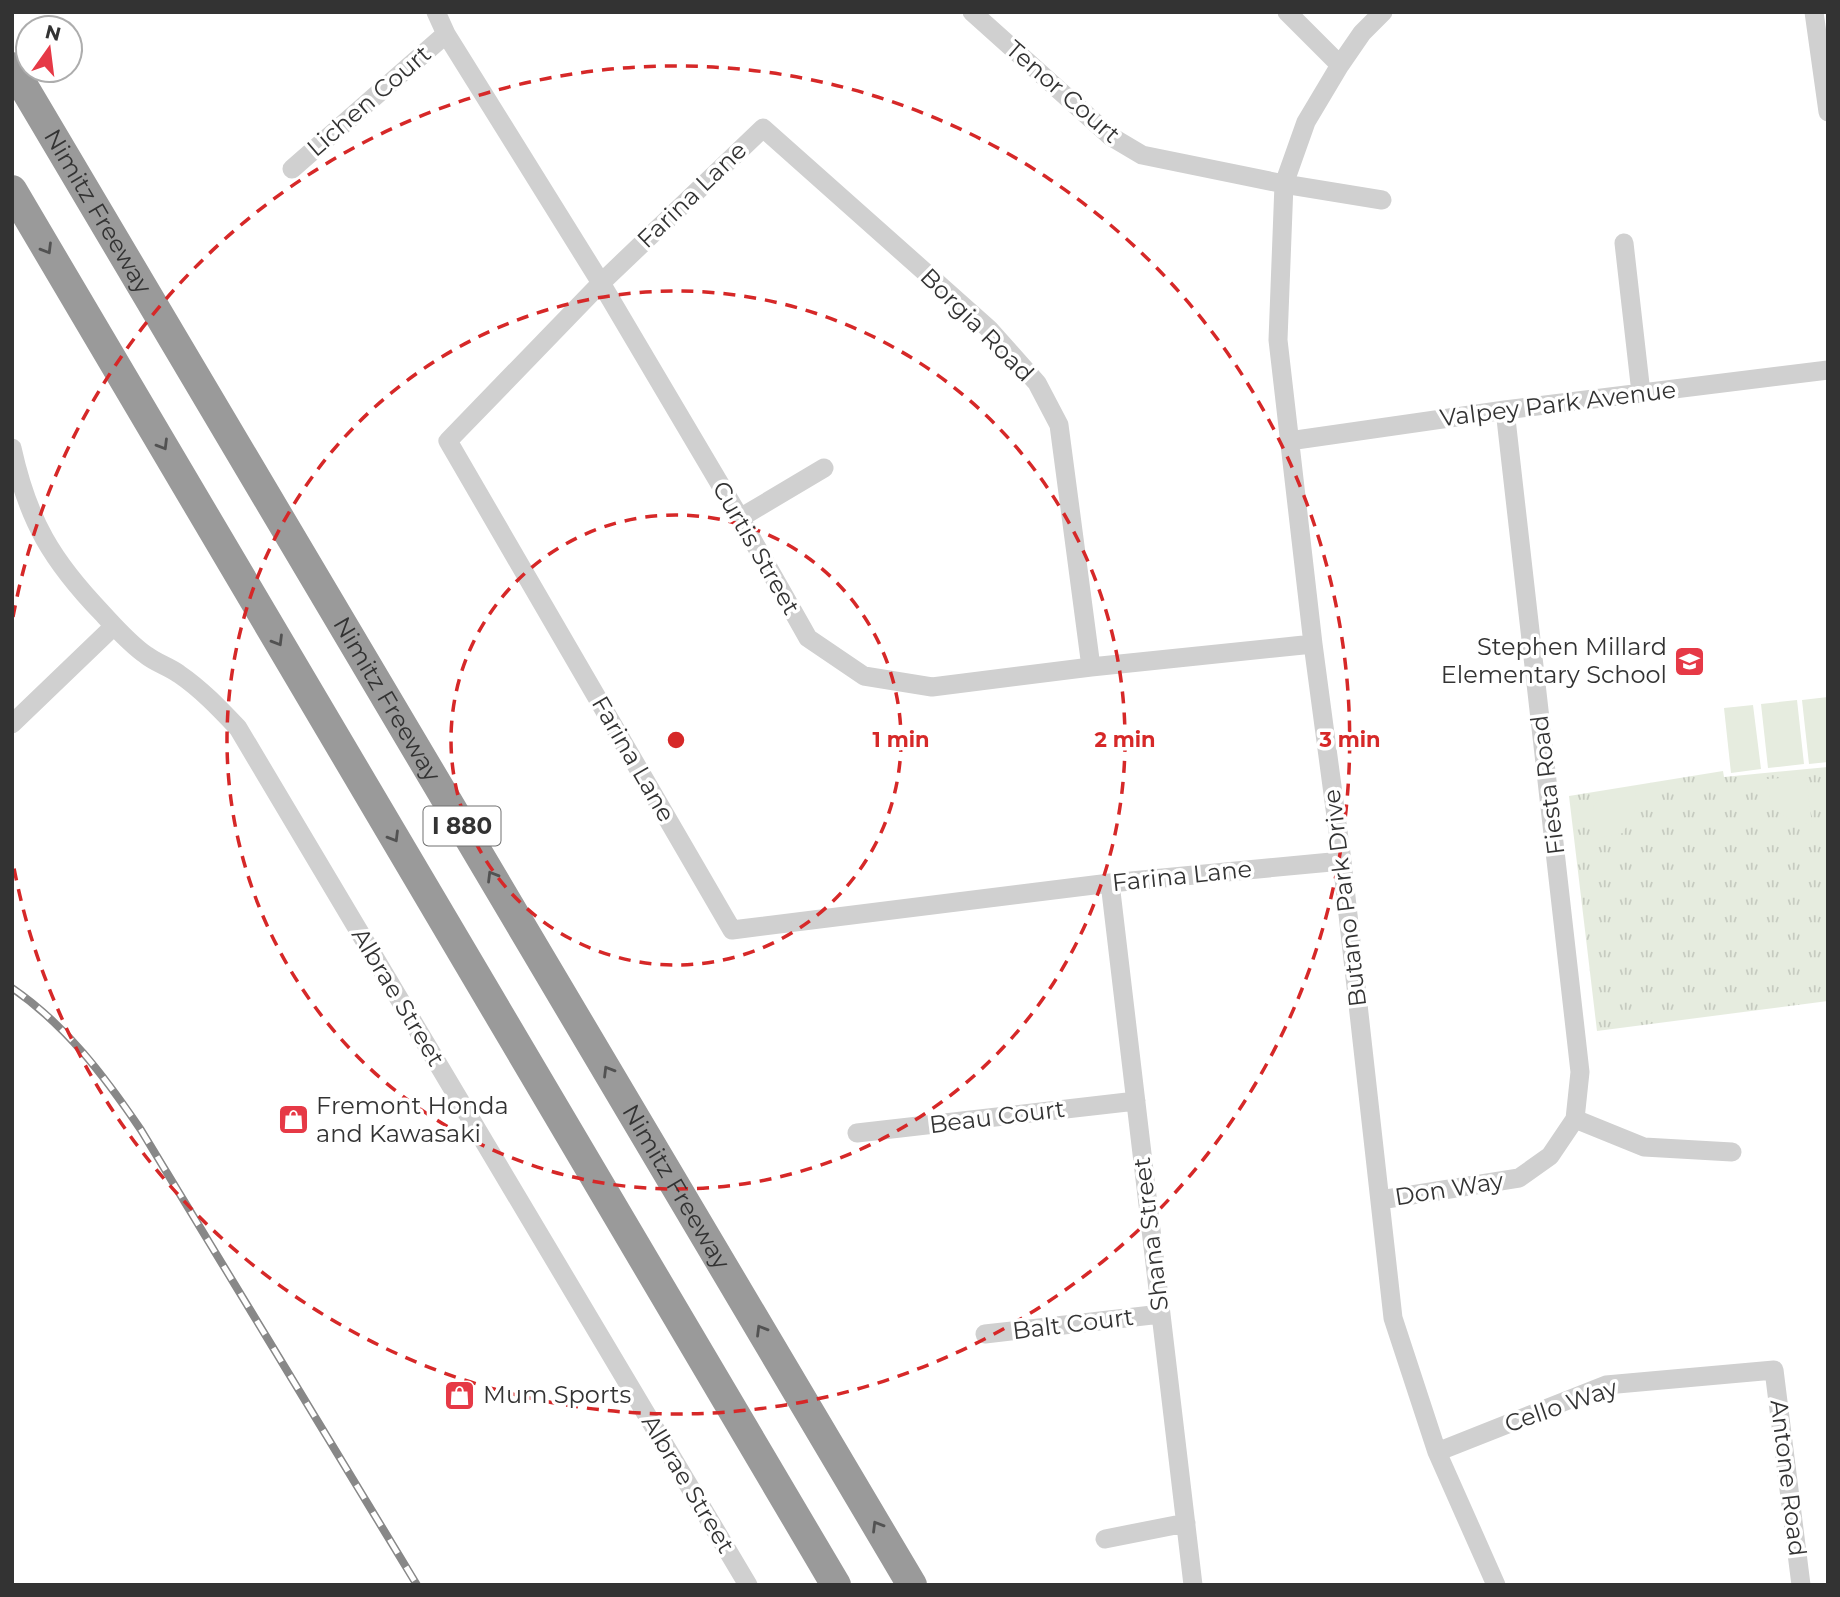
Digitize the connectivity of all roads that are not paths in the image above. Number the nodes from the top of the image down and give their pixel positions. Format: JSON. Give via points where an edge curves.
{"nodes":[{"id":1,"x":436,"y":12,"type":"edge"},
{"id":2,"x":972,"y":12,"type":"edge"},
{"id":3,"x":1287,"y":12,"type":"edge"},
{"id":4,"x":1383,"y":12,"type":"edge"},
{"id":5,"x":1814,"y":12,"type":"edge"},
{"id":6,"x":446,"y":34,"type":"junction"},
{"id":7,"x":1340,"y":65,"type":"junction"},
{"id":8,"x":12,"y":67,"type":"edge"},
{"id":9,"x":12,"y":107,"type":"edge"},
{"id":10,"x":1828,"y":112,"type":"edge"},
{"id":11,"x":762,"y":128,"type":"joint"},
{"id":12,"x":292,"y":169,"type":"dead end"},
{"id":13,"x":1284,"y":184,"type":"junction"},
{"id":14,"x":12,"y":190,"type":"edge"},
{"id":15,"x":1382,"y":200,"type":"dead end"},
{"id":16,"x":1624,"y":243,"type":"dead end"},
{"id":17,"x":601,"y":283,"type":"junction"},
{"id":18,"x":1828,"y":370,"type":"edge"},
{"id":19,"x":1641,"y":393,"type":"junction"},
{"id":20,"x":1505,"y":410,"type":"junction"},
{"id":21,"x":1289,"y":441,"type":"junction"},
{"id":22,"x":12,"y":448,"type":"edge"},
{"id":23,"x":824,"y":468,"type":"dead end"},
{"id":24,"x":740,"y":518,"type":"junction"},
{"id":25,"x":114,"y":626,"type":"junction"},
{"id":26,"x":1313,"y":644,"type":"junction"},
{"id":27,"x":1091,"y":667,"type":"junction"},
{"id":28,"x":12,"y":724,"type":"edge"},
{"id":29,"x":1342,"y":861,"type":"junction"},
{"id":30,"x":1110,"y":883,"type":"junction"},
{"id":31,"x":1136,"y":1101,"type":"junction"},
{"id":32,"x":1575,"y":1119,"type":"junction"},
{"id":33,"x":857,"y":1133,"type":"dead end"},
{"id":34,"x":1732,"y":1152,"type":"dead end"},
{"id":35,"x":1380,"y":1200,"type":"junction"},
{"id":36,"x":1161,"y":1314,"type":"junction"},
{"id":37,"x":985,"y":1334,"type":"dead end"},
{"id":38,"x":1774,"y":1370,"type":"joint"},
{"id":39,"x":1437,"y":1452,"type":"junction"},
{"id":40,"x":1185,"y":1523,"type":"junction"},
{"id":41,"x":1105,"y":1539,"type":"dead end"},
{"id":42,"x":748,"y":1585,"type":"edge"},
{"id":43,"x":836,"y":1585,"type":"edge"},
{"id":44,"x":888,"y":1585,"type":"edge"},
{"id":45,"x":912,"y":1585,"type":"edge"},
{"id":46,"x":1193,"y":1585,"type":"edge"},
{"id":47,"x":1496,"y":1585,"type":"edge"},
{"id":48,"x":1801,"y":1585,"type":"edge"}],
"edges":[{"from":1,"to":6,"type":"street","name":"Curtis Street"},
{"from":2,"to":13,"type":"street","name":"Tenor Court","via":[[1110,136],[1142,155]]},
{"from":3,"to":7,"type":"street"},
{"from":4,"to":7,"type":"street","name":"Butano Park Drive"},
{"from":5,"to":10,"type":"street"},
{"from":6,"to":12,"type":"street","name":"Lichen Court"},
{"from":6,"to":17,"type":"street","name":"Curtis Street"},
{"from":7,"to":13,"type":"street","name":"Butano Park Drive","via":[[1306,122]]},
{"from":45,"to":8,"type":"highway","name":"Nimitz Freeway","number":"I 880","one_way":true},
{"from":9,"to":44,"type":"highway","number":"I 880"},
{"from":11,"to":17,"type":"street","name":"Farina Lane"},
{"from":11,"to":27,"type":"street","name":"Borgia Road","via":[[989,329],[1037,383],[1059,425]]},
{"from":13,"to":15,"type":"street","name":"Tenor Court"},
{"from":13,"to":21,"type":"street","name":"Butano Park Drive","via":[[1278,340]]},
{"from":14,"to":43,"type":"highway","number":"I 880","one_way":true},
{"from":16,"to":19,"type":"street"},
{"from":17,"to":24,"type":"street","name":"Curtis Street"},
{"from":17,"to":30,"type":"street","name":"Farina Lane","via":[[448,441],[732,930]]},
{"from":18,"to":19,"type":"street","name":"Valpey Park Avenue"},
{"from":19,"to":20,"type":"street","name":"Valpey Park Avenue"},
{"from":20,"to":21,"type":"street","name":"Valpey Park Avenue"},
{"from":20,"to":32,"type":"street","name":"Fiesta Road","via":[[1580,1072]]},
{"from":21,"to":26,"type":"street","name":"Butano Park Drive"},
{"from":22,"to":25,"type":"street","name":"Albrae Street","via":[[33,518],[51,552]]},
{"from":23,"to":24,"type":"street"},
{"from":24,"to":27,"type":"street","name":"Curtis Street","via":[[807,638],[864,676],[932,687]]},
{"from":25,"to":28,"type":"street"},
{"from":25,"to":42,"type":"street","name":"Albrae Street","via":[[147,656],[206,695],[238,728]]},
{"from":26,"to":27,"type":"street","name":"Curtis Street"},
{"from":26,"to":29,"type":"street","name":"Butano Park Drive"},
{"from":29,"to":30,"type":"street","name":"Farina Lane"},
{"from":29,"to":35,"type":"street","name":"Butano Park Drive"},
{"from":30,"to":31,"type":"street","name":"Shana Street"},
{"from":31,"to":33,"type":"street","name":"Beau Court"},
{"from":31,"to":36,"type":"street","name":"Shana Street"},
{"from":32,"to":34,"type":"street","via":[[1644,1147]]},
{"from":32,"to":35,"type":"street","name":"Don Way","via":[[1550,1156],[1519,1178]]},
{"from":35,"to":39,"type":"street","name":"Butano Park Drive","via":[[1393,1318]]},
{"from":36,"to":37,"type":"street","name":"Balt Court"},
{"from":36,"to":40,"type":"street","name":"Shana Street"},
{"from":38,"to":39,"type":"street","name":"Cello Way","via":[[1606,1385]]},
{"from":38,"to":48,"type":"street","name":"Antone Road"},
{"from":39,"to":47,"type":"street","name":"Butano Park Drive"},
{"from":40,"to":41,"type":"street"},
{"from":40,"to":46,"type":"street","name":"Shana Street"}]}
